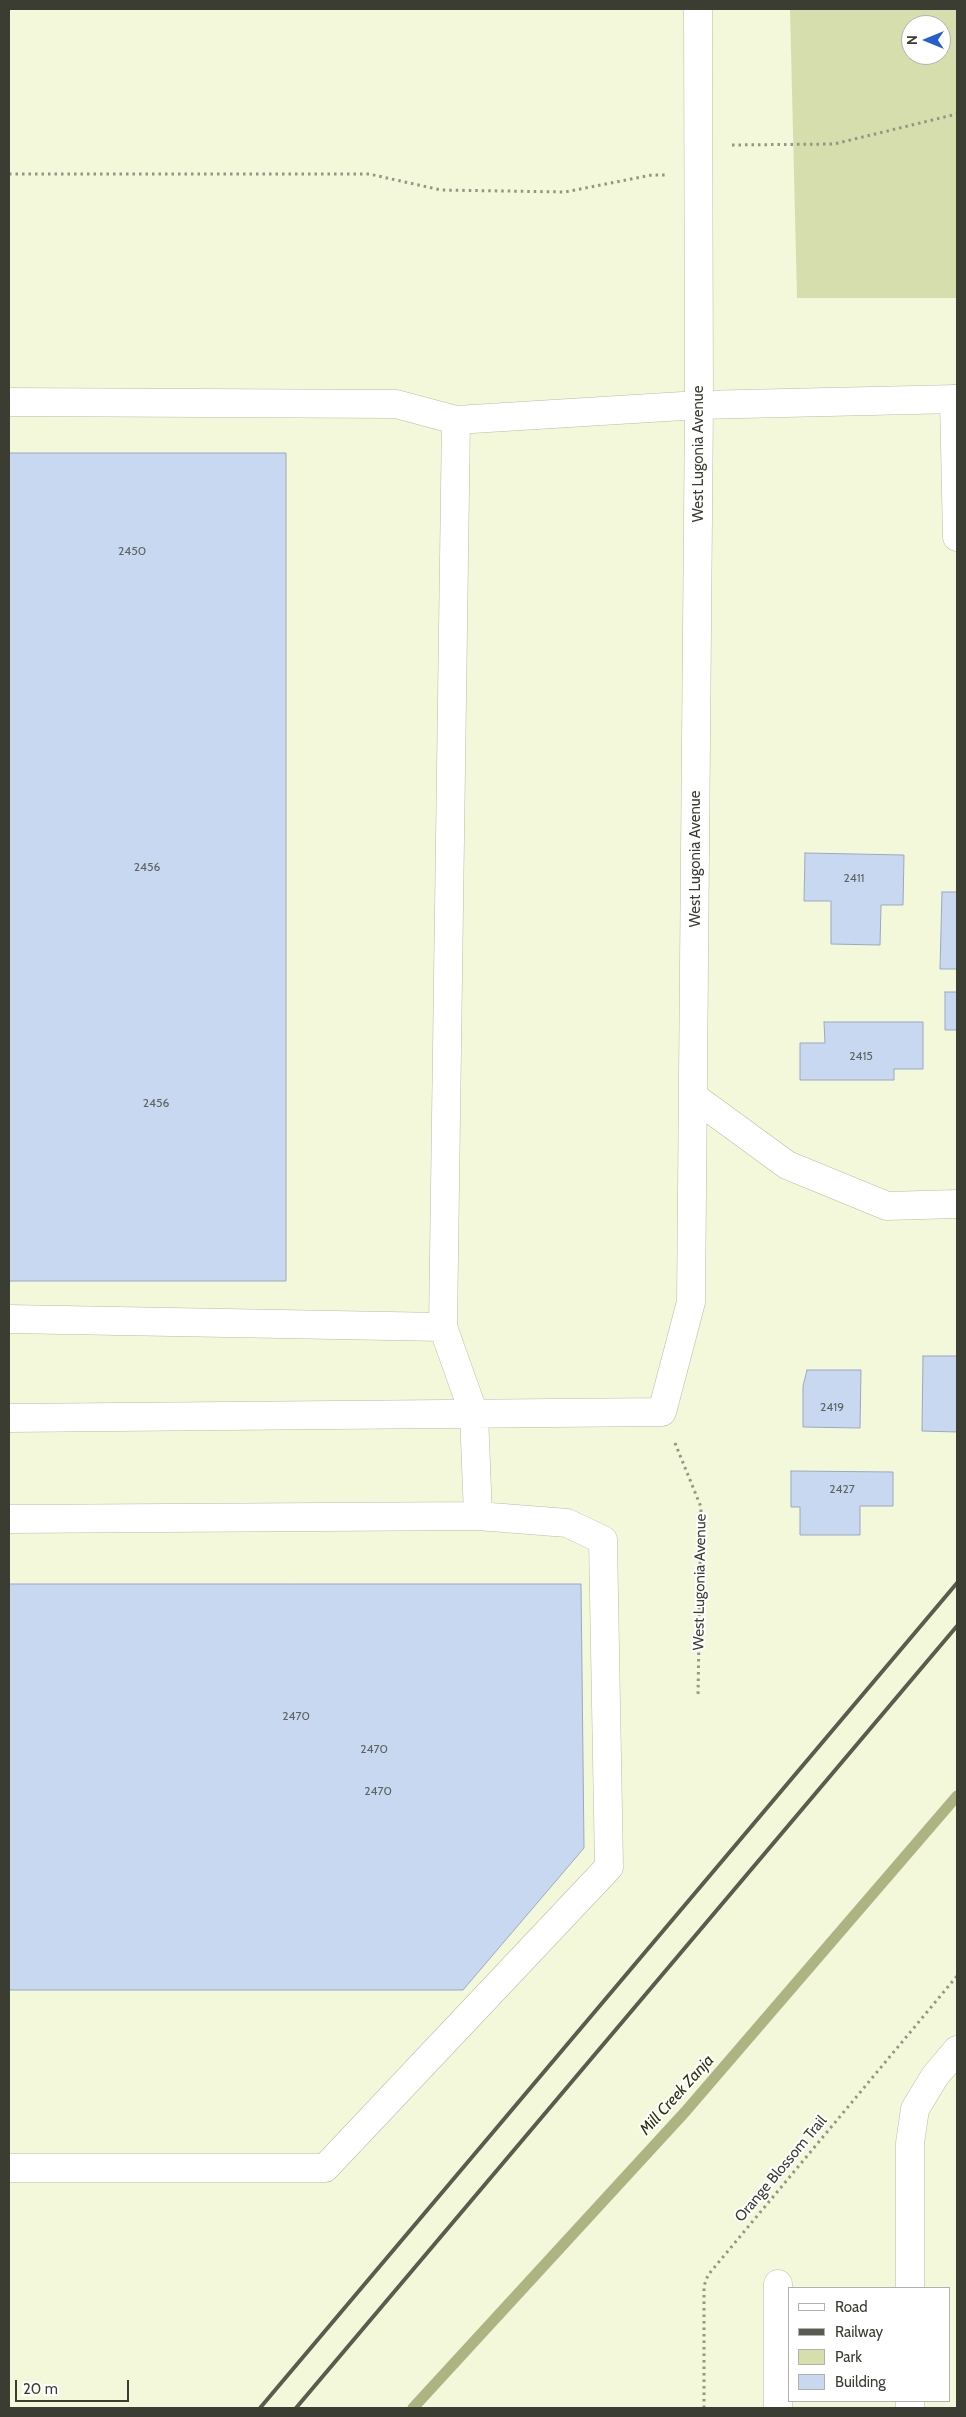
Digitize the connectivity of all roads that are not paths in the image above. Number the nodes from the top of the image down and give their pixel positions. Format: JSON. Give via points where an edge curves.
{"nodes":[{"id":1,"x":698,"y":9,"type":"edge"},
{"id":2,"x":956,"y":399,"type":"edge"},
{"id":3,"x":9,"y":402,"type":"edge"},
{"id":4,"x":699,"y":405,"type":"junction"},
{"id":5,"x":456,"y":420,"type":"junction"},
{"id":6,"x":957,"y":539,"type":"edge"},
{"id":7,"x":694,"y":1097,"type":"junction"},
{"id":8,"x":957,"y":1204,"type":"edge"},
{"id":9,"x":9,"y":1319,"type":"edge"},
{"id":10,"x":443,"y":1327,"type":"junction"},
{"id":11,"x":474,"y":1414,"type":"junction"},
{"id":12,"x":9,"y":1418,"type":"edge"},
{"id":13,"x":478,"y":1516,"type":"junction"},
{"id":14,"x":9,"y":1519,"type":"edge"},
{"id":15,"x":957,"y":2050,"type":"edge"},
{"id":16,"x":9,"y":2168,"type":"edge"},
{"id":17,"x":778,"y":2284,"type":"dead end"},
{"id":18,"x":910,"y":2287,"type":"edge"},
{"id":19,"x":778,"y":2408,"type":"edge"}],
"edges":[{"from":1,"to":4,"type":"street","name":"West Lugonia Avenue"},
{"from":2,"to":4,"type":"street"},
{"from":2,"to":6,"type":"street"},
{"from":3,"to":5,"type":"street","via":[[396,404]]},
{"from":4,"to":5,"type":"street"},
{"from":4,"to":7,"type":"street","name":"West Lugonia Avenue"},
{"from":5,"to":10,"type":"street"},
{"from":7,"to":8,"type":"street","via":[[787,1165],[887,1206]]},
{"from":7,"to":11,"type":"street","name":"West Lugonia Avenue","via":[[691,1302],[662,1412]]},
{"from":9,"to":10,"type":"street"},
{"from":10,"to":11,"type":"street"},
{"from":11,"to":12,"type":"street"},
{"from":11,"to":13,"type":"street"},
{"from":13,"to":14,"type":"street"},
{"from":13,"to":16,"type":"street","via":[[567,1523],[604,1540],[609,1867],[326,2168]]},
{"from":15,"to":18,"type":"street","via":[[935,2076],[915,2109],[910,2143]]},
{"from":17,"to":19,"type":"street"}]}
